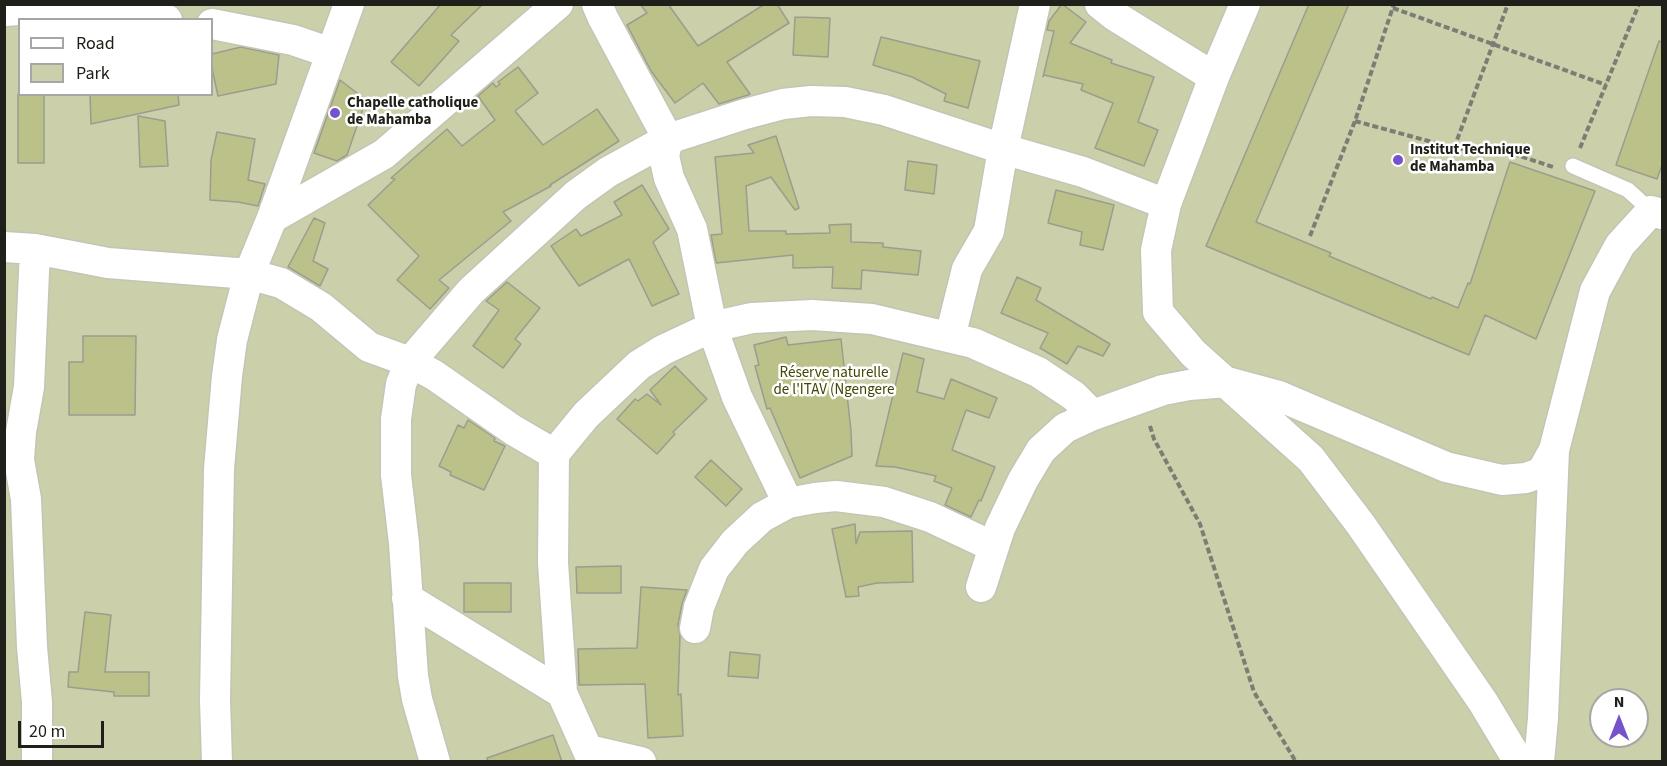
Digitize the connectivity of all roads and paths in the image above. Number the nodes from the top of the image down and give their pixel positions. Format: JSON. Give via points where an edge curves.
{"nodes":[{"id":1,"x":349,"y":4,"type":"edge"},
{"id":2,"x":558,"y":4,"type":"edge"},
{"id":3,"x":597,"y":4,"type":"edge"},
{"id":4,"x":1035,"y":4,"type":"edge"},
{"id":5,"x":1100,"y":4,"type":"edge"},
{"id":6,"x":1245,"y":4,"type":"edge"},
{"id":7,"x":1508,"y":4,"type":"edge"},
{"id":8,"x":1639,"y":4,"type":"edge"},
{"id":9,"x":1394,"y":6,"type":"edge"},
{"id":10,"x":4,"y":11,"type":"edge"},
{"id":11,"x":149,"y":18,"type":"edge"},
{"id":12,"x":213,"y":24,"type":"edge"},
{"id":13,"x":1493,"y":44,"type":"junction"},
{"id":14,"x":331,"y":52,"type":"junction"},
{"id":15,"x":1214,"y":76,"type":"junction"},
{"id":16,"x":1606,"y":85,"type":"junction"},
{"id":17,"x":1355,"y":121,"type":"junction"},
{"id":18,"x":668,"y":139,"type":"junction"},
{"id":19,"x":1454,"y":148,"type":"junction"},
{"id":20,"x":1003,"y":149,"type":"junction"},
{"id":21,"x":1573,"y":166,"type":"junction"},
{"id":22,"x":1166,"y":204,"type":"junction"},
{"id":23,"x":1657,"y":212,"type":"edge"},
{"id":24,"x":272,"y":218,"type":"junction"},
{"id":25,"x":1310,"y":236,"type":"dead end"},
{"id":26,"x":4,"y":247,"type":"edge"},
{"id":27,"x":35,"y":249,"type":"junction"},
{"id":28,"x":249,"y":274,"type":"junction"},
{"id":29,"x":712,"y":327,"type":"junction"},
{"id":30,"x":950,"y":337,"type":"junction"},
{"id":31,"x":410,"y":362,"type":"junction"},
{"id":32,"x":1227,"y":382,"type":"junction"},
{"id":33,"x":1142,"y":398,"type":"junction"},
{"id":34,"x":1093,"y":415,"type":"junction"},
{"id":35,"x":1554,"y":450,"type":"junction"},
{"id":36,"x":554,"y":454,"type":"junction"},
{"id":37,"x":789,"y":503,"type":"junction"},
{"id":38,"x":994,"y":547,"type":"junction"},
{"id":39,"x":981,"y":586,"type":"dead end"},
{"id":40,"x":407,"y":598,"type":"junction"},
{"id":41,"x":695,"y":628,"type":"dead end"},
{"id":42,"x":562,"y":693,"type":"junction"},
{"id":43,"x":591,"y":756,"type":"edge"},
{"id":44,"x":37,"y":762,"type":"edge"},
{"id":45,"x":217,"y":762,"type":"edge"},
{"id":46,"x":435,"y":762,"type":"edge"},
{"id":47,"x":641,"y":762,"type":"edge"},
{"id":48,"x":1296,"y":762,"type":"edge"},
{"id":49,"x":1520,"y":762,"type":"edge"},
{"id":50,"x":1539,"y":762,"type":"edge"}],
"edges":[{"from":1,"to":14,"type":"street"},
{"from":2,"to":24,"type":"street","via":[[384,154]]},
{"from":3,"to":18,"type":"street"},
{"from":4,"to":20,"type":"street"},
{"from":5,"to":15,"type":"street"},
{"from":6,"to":15,"type":"street"},
{"from":7,"to":13,"type":"path"},
{"from":8,"to":16,"type":"path"},
{"from":9,"to":13,"type":"path"},
{"from":9,"to":17,"type":"path"},
{"from":10,"to":11,"type":"street","via":[[84,6]]},
{"from":12,"to":14,"type":"street"},
{"from":13,"to":16,"type":"path"},
{"from":13,"to":19,"type":"path"},
{"from":14,"to":24,"type":"street"},
{"from":15,"to":22,"type":"street"},
{"from":16,"to":21,"type":"path"},
{"from":17,"to":19,"type":"path"},
{"from":17,"to":25,"type":"path"},
{"from":18,"to":20,"type":"street","via":[[783,104],[845,102],[884,110]]},
{"from":18,"to":29,"type":"street","via":[[664,156],[669,178],[692,229]]},
{"from":18,"to":31,"type":"street","via":[[608,172],[576,195],[471,291]]},
{"from":19,"to":21,"type":"path","via":[[1511,153],[1567,173]]},
{"from":20,"to":22,"type":"street","via":[[1083,172]]},
{"from":20,"to":30,"type":"street","via":[[988,231],[967,269]]},
{"from":21,"to":23,"type":"lane","via":[[1628,190]]},
{"from":22,"to":32,"type":"street","via":[[1156,250],[1158,312],[1193,353]]},
{"from":23,"to":35,"type":"street","via":[[1620,245],[1595,291]]},
{"from":24,"to":28,"type":"street"},
{"from":26,"to":27,"type":"street"},
{"from":27,"to":28,"type":"street","via":[[108,262]]},
{"from":27,"to":44,"type":"street","via":[[29,387],[19,460],[26,499]]},
{"from":28,"to":31,"type":"street","via":[[281,283],[321,307],[369,347]]},
{"from":28,"to":45,"type":"street","via":[[232,340],[219,469]]},
{"from":29,"to":30,"type":"street","via":[[752,318],[812,315],[872,319]]},
{"from":29,"to":36,"type":"street","via":[[639,365],[586,415]]},
{"from":29,"to":37,"type":"street","via":[[737,397]]},
{"from":30,"to":34,"type":"street","via":[[1038,372],[1074,396]]},
{"from":31,"to":36,"type":"street"},
{"from":31,"to":40,"type":"street","via":[[401,384],[396,419],[396,475]]},
{"from":32,"to":33,"type":"street","via":[[1189,385]]},
{"from":32,"to":35,"type":"street","via":[[1279,396],[1446,467],[1502,480],[1542,472]]},
{"from":32,"to":49,"type":"street","via":[[1311,459],[1368,535]]},
{"from":33,"to":34,"type":"street"},
{"from":33,"to":48,"type":"path","via":[[1154,439],[1200,524],[1254,692]]},
{"from":34,"to":38,"type":"street","via":[[1065,428],[1041,450],[1023,480]]},
{"from":35,"to":50,"type":"street"},
{"from":36,"to":42,"type":"street","via":[[553,563]]},
{"from":37,"to":38,"type":"street","via":[[836,496],[884,502],[930,517]]},
{"from":37,"to":41,"type":"street","via":[[762,517],[714,569]]},
{"from":38,"to":39,"type":"street"},
{"from":40,"to":42,"type":"street"},
{"from":40,"to":46,"type":"street","via":[[417,699]]},
{"from":42,"to":43,"type":"street"},
{"from":43,"to":47,"type":"street"}]}
